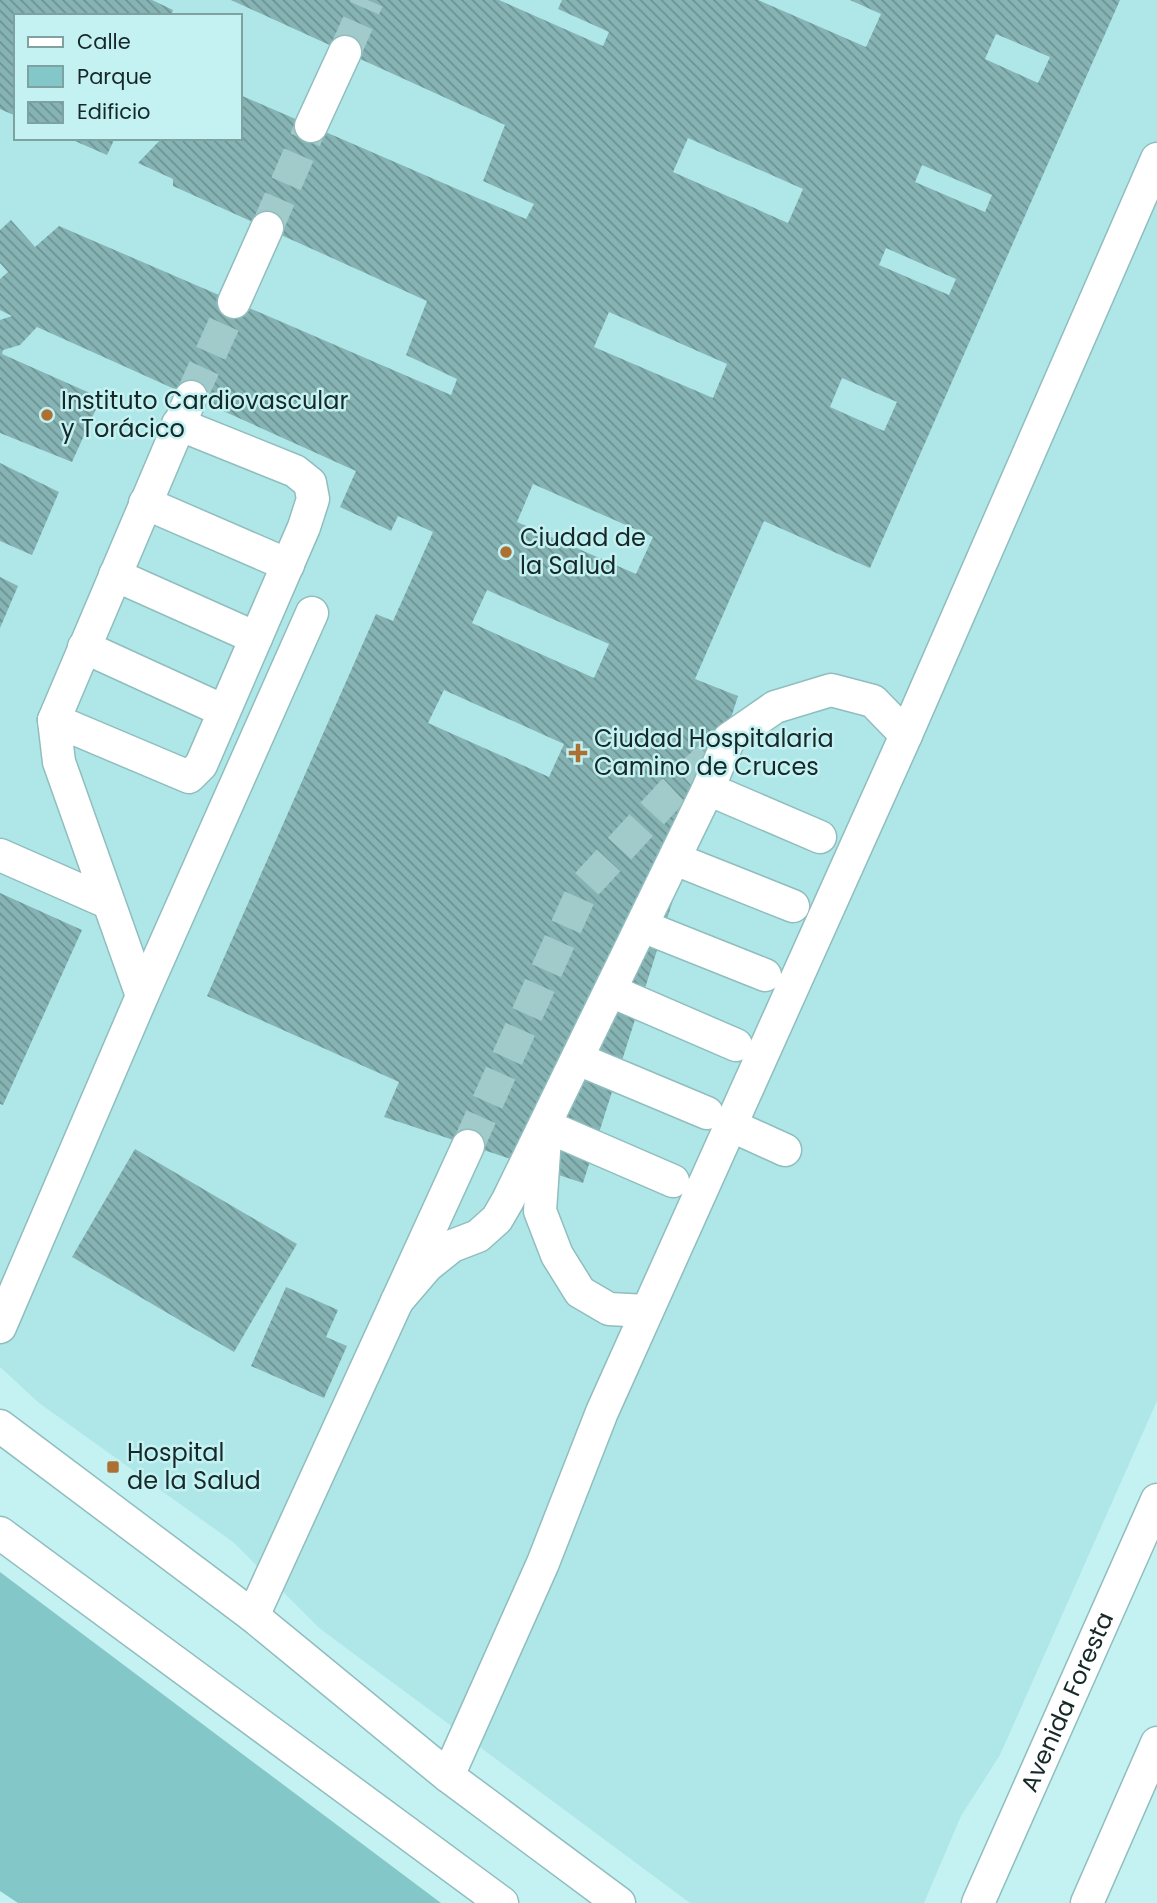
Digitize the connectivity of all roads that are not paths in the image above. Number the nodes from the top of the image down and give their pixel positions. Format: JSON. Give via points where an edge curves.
{"nodes":[{"id":1,"x":345,"y":52,"type":"tunnel mouth"},
{"id":2,"x":311,"y":126,"type":"tunnel mouth"},
{"id":3,"x":1157,"y":159,"type":"edge"},
{"id":4,"x":267,"y":228,"type":"tunnel mouth"},
{"id":5,"x":234,"y":302,"type":"tunnel mouth"},
{"id":6,"x":145,"y":503,"type":"junction"},
{"id":7,"x":288,"y":565,"type":"junction"},
{"id":8,"x":115,"y":575,"type":"junction"},
{"id":9,"x":312,"y":613,"type":"dead end"},
{"id":10,"x":256,"y":638,"type":"junction"},
{"id":11,"x":84,"y":647,"type":"junction"},
{"id":12,"x":225,"y":711,"type":"junction"},
{"id":13,"x":54,"y":720,"type":"junction"},
{"id":14,"x":906,"y":735,"type":"junction"},
{"id":15,"x":708,"y":789,"type":"junction"},
{"id":16,"x":820,"y":837,"type":"dead end"},
{"id":17,"x":0,"y":855,"type":"edge"},
{"id":18,"x":674,"y":859,"type":"junction"},
{"id":19,"x":107,"y":902,"type":"junction"},
{"id":20,"x":793,"y":906,"type":"dead end"},
{"id":21,"x":642,"y":926,"type":"junction"},
{"id":22,"x":765,"y":975,"type":"dead end"},
{"id":23,"x":611,"y":991,"type":"junction"},
{"id":24,"x":142,"y":996,"type":"junction"},
{"id":25,"x":736,"y":1045,"type":"dead end"},
{"id":26,"x":578,"y":1059,"type":"junction"},
{"id":27,"x":719,"y":1119,"type":"junction"},
{"id":28,"x":546,"y":1126,"type":"junction"},
{"id":29,"x":468,"y":1146,"type":"tunnel mouth"},
{"id":30,"x":785,"y":1150,"type":"dead end"},
{"id":31,"x":673,"y":1181,"type":"dead end"},
{"id":32,"x":397,"y":1301,"type":"junction"},
{"id":33,"x":647,"y":1311,"type":"junction"},
{"id":34,"x":0,"y":1327,"type":"edge"},
{"id":35,"x":0,"y":1426,"type":"edge"},
{"id":36,"x":1157,"y":1500,"type":"edge"},
{"id":37,"x":0,"y":1533,"type":"edge"},
{"id":38,"x":253,"y":1616,"type":"junction"},
{"id":39,"x":1157,"y":1743,"type":"edge"},
{"id":40,"x":448,"y":1776,"type":"junction"},
{"id":41,"x":502,"y":1903,"type":"edge"},
{"id":42,"x":619,"y":1903,"type":"edge"},
{"id":43,"x":978,"y":1903,"type":"edge"},
{"id":44,"x":1087,"y":1903,"type":"edge"}],
"edges":[{"from":1,"to":2,"type":"street"},
{"from":3,"to":14,"type":"street"},
{"from":4,"to":5,"type":"street"},
{"from":6,"to":7,"type":"street"},
{"from":6,"to":7,"type":"street","via":[[185,410],[310,483],[313,499]]},
{"from":6,"to":8,"type":"street"},
{"from":7,"to":10,"type":"street"},
{"from":8,"to":10,"type":"street"},
{"from":8,"to":11,"type":"street"},
{"from":9,"to":24,"type":"street"},
{"from":10,"to":12,"type":"street"},
{"from":11,"to":12,"type":"street"},
{"from":11,"to":13,"type":"street"},
{"from":12,"to":13,"type":"street","via":[[201,765],[189,777]]},
{"from":13,"to":19,"type":"street","via":[[59,762]]},
{"from":14,"to":15,"type":"street","via":[[873,701],[831,690],[775,707],[729,739]]},
{"from":14,"to":27,"type":"street"},
{"from":15,"to":16,"type":"street"},
{"from":15,"to":18,"type":"street"},
{"from":17,"to":19,"type":"street"},
{"from":18,"to":20,"type":"street"},
{"from":18,"to":21,"type":"street"},
{"from":19,"to":24,"type":"street"},
{"from":21,"to":22,"type":"street"},
{"from":21,"to":23,"type":"street"},
{"from":23,"to":25,"type":"street"},
{"from":23,"to":26,"type":"street"},
{"from":24,"to":34,"type":"street"},
{"from":26,"to":27,"type":"street"},
{"from":26,"to":28,"type":"street"},
{"from":27,"to":30,"type":"street"},
{"from":27,"to":33,"type":"street"},
{"from":28,"to":31,"type":"street"},
{"from":28,"to":32,"type":"street","via":[[497,1219],[478,1236],[452,1246],[427,1266]]},
{"from":28,"to":33,"type":"street","via":[[540,1211],[557,1255],[580,1292],[610,1309]]},
{"from":29,"to":32,"type":"street"},
{"from":32,"to":38,"type":"street"},
{"from":33,"to":40,"type":"street","via":[[543,1563]]},
{"from":35,"to":38,"type":"street"},
{"from":36,"to":43,"type":"street","name":"Avenida Foresta"},
{"from":37,"to":41,"type":"street"},
{"from":38,"to":40,"type":"street"},
{"from":39,"to":44,"type":"street"},
{"from":40,"to":42,"type":"street"}]}
